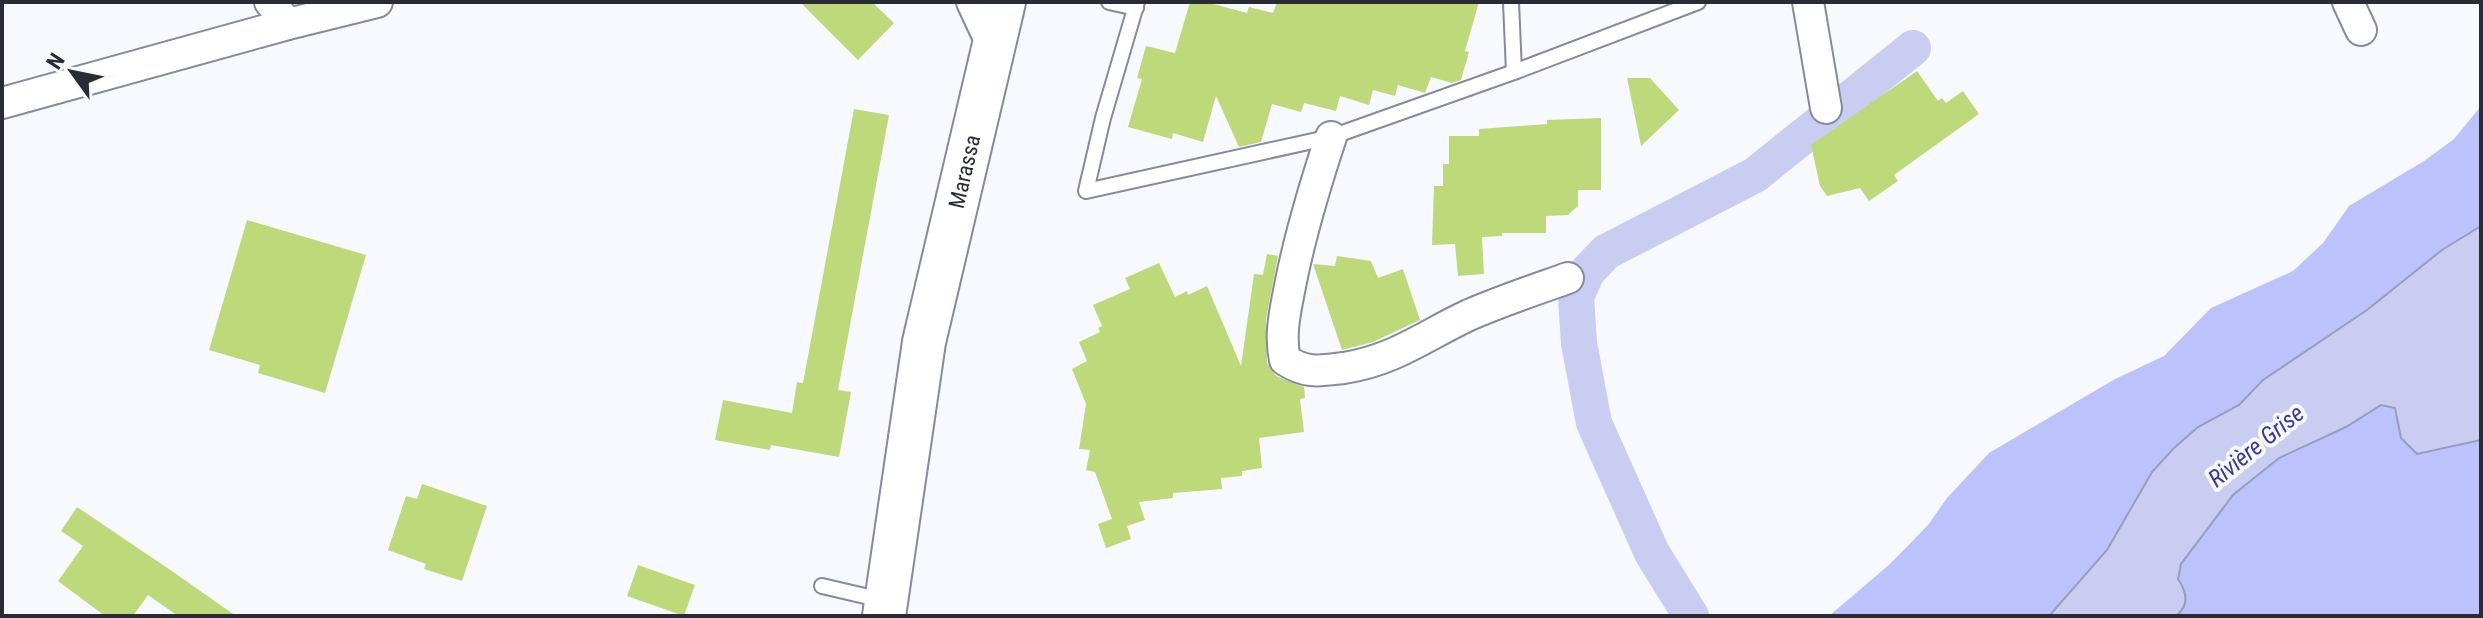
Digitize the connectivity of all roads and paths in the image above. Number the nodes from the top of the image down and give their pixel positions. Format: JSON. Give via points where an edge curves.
{"nodes":[{"id":1,"x":377,"y":2,"type":"edge"},
{"id":2,"x":972,"y":2,"type":"edge"},
{"id":3,"x":1004,"y":2,"type":"edge"},
{"id":4,"x":1109,"y":2,"type":"edge"},
{"id":5,"x":1511,"y":2,"type":"edge"},
{"id":6,"x":1698,"y":2,"type":"edge"},
{"id":7,"x":1808,"y":2,"type":"edge"},
{"id":8,"x":2348,"y":2,"type":"edge"},
{"id":9,"x":1137,"y":5,"type":"edge"},
{"id":10,"x":279,"y":13,"type":"edge"},
{"id":11,"x":2361,"y":30,"type":"dead end"},
{"id":12,"x":993,"y":47,"type":"junction"},
{"id":13,"x":1514,"y":72,"type":"junction"},
{"id":14,"x":2,"y":103,"type":"edge"},
{"id":15,"x":1826,"y":108,"type":"dead end"},
{"id":16,"x":1331,"y":137,"type":"junction"},
{"id":17,"x":1568,"y":278,"type":"dead end"},
{"id":18,"x":822,"y":586,"type":"dead end"},
{"id":19,"x":885,"y":608,"type":"edge"}],
"edges":[{"from":1,"to":10,"type":"street"},
{"from":2,"to":12,"type":"street"},
{"from":3,"to":12,"type":"main road","name":"Marassa"},
{"from":4,"to":9,"type":"lane"},
{"from":5,"to":13,"type":"lane"},
{"from":6,"to":13,"type":"lane"},
{"from":7,"to":15,"type":"street"},
{"from":8,"to":11,"type":"street"},
{"from":9,"to":16,"type":"lane","via":[[1086,191]]},
{"from":10,"to":14,"type":"street"},
{"from":12,"to":19,"type":"main road","name":"Marassa","via":[[924,342]]},
{"from":13,"to":16,"type":"lane"},
{"from":16,"to":17,"type":"street","via":[[1303,223],[1283,318],[1285,360],[1300,370],[1371,364],[1503,300]]},
{"from":18,"to":19,"type":"lane"}]}
